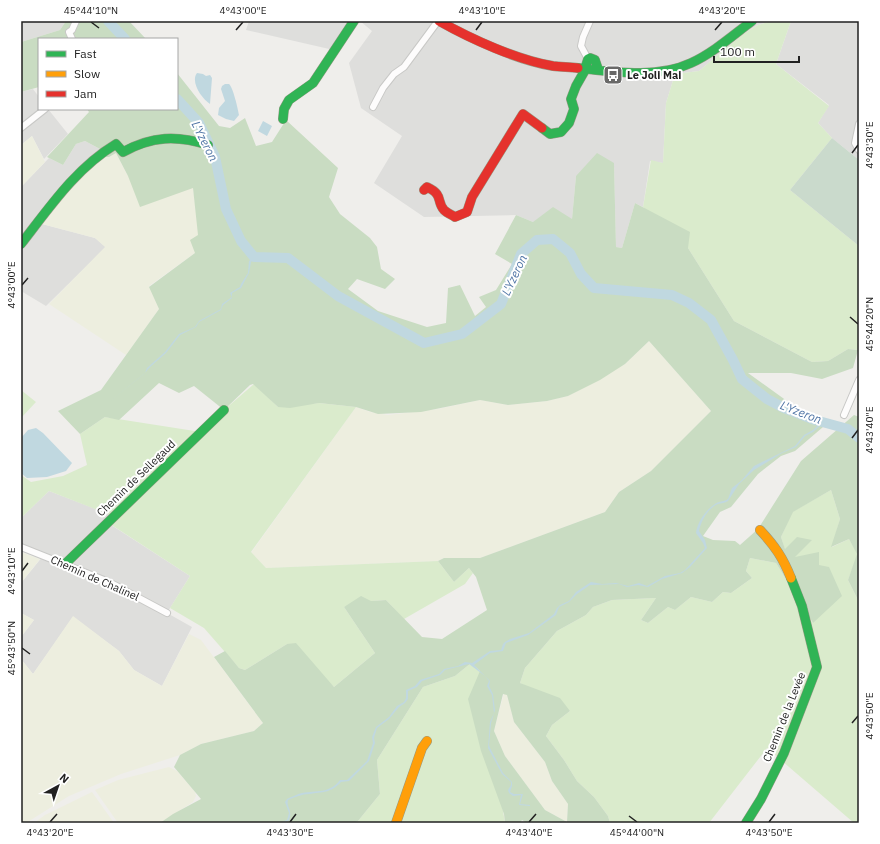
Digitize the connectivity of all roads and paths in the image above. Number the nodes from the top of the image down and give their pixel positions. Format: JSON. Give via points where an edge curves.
{"nodes":[{"id":1,"x":76,"y":21,"type":"edge"},
{"id":2,"x":354,"y":21,"type":"edge"},
{"id":3,"x":439,"y":21,"type":"edge"},
{"id":4,"x":590,"y":21,"type":"edge"},
{"id":5,"x":752,"y":21,"type":"edge"},
{"id":6,"x":72,"y":38,"type":"edge"},
{"id":7,"x":588,"y":59,"type":"junction"},
{"id":8,"x":584,"y":68,"type":"junction"},
{"id":9,"x":598,"y":69,"type":"junction"},
{"id":10,"x":373,"y":107,"type":"dead end"},
{"id":11,"x":44,"y":110,"type":"edge"},
{"id":12,"x":283,"y":118,"type":"dead end"},
{"id":13,"x":859,"y":124,"type":"edge"},
{"id":14,"x":21,"y":128,"type":"edge"},
{"id":15,"x":208,"y":146,"type":"dead end"},
{"id":16,"x":859,"y":150,"type":"edge"},
{"id":17,"x":424,"y":190,"type":"dead end"},
{"id":18,"x":21,"y":244,"type":"edge"},
{"id":19,"x":859,"y":380,"type":"edge"},
{"id":20,"x":224,"y":410,"type":"dead end"},
{"id":21,"x":844,"y":415,"type":"dead end"},
{"id":22,"x":760,"y":530,"type":"dead end"},
{"id":23,"x":21,"y":547,"type":"edge"},
{"id":24,"x":65,"y":564,"type":"junction"},
{"id":25,"x":167,"y":613,"type":"dead end"},
{"id":26,"x":427,"y":741,"type":"dead end"},
{"id":27,"x":396,"y":823,"type":"edge"},
{"id":28,"x":746,"y":823,"type":"edge"}],
"edges":[{"from":1,"to":6,"type":"street","via":[[69,32]]},
{"from":2,"to":12,"type":"street","via":[[313,83],[289,100]]},
{"from":3,"to":8,"type":"street","via":[[465,35],[521,57],[547,64]]},
{"from":3,"to":10,"type":"street","via":[[404,67],[394,74],[383,88]]},
{"from":4,"to":7,"type":"street","via":[[581,46]]},
{"from":5,"to":9,"type":"street","via":[[703,57],[680,67],[646,73]]},
{"from":7,"to":8,"type":"street"},
{"from":7,"to":9,"type":"street","via":[[595,60]]},
{"from":8,"to":9,"type":"street"},
{"from":8,"to":17,"type":"street","via":[[571,100],[574,109],[569,123],[561,132],[550,134],[524,114],[472,197],[467,212],[455,218],[442,209],[439,194],[428,187]]},
{"from":11,"to":14,"type":"street"},
{"from":13,"to":16,"type":"street","via":[[855,143]]},
{"from":15,"to":18,"type":"street","via":[[200,142],[161,138],[123,152],[116,144],[73,179]]},
{"from":19,"to":21,"type":"street"},
{"from":20,"to":24,"type":"street","name":"Chemin de Sellegaud"},
{"from":22,"to":28,"type":"street","name":"Chemin de la Levée","via":[[784,561],[802,606],[817,667],[784,753]]},
{"from":23,"to":24,"type":"street","name":"Chemin de Chalinel"},
{"from":24,"to":25,"type":"street","name":"Chemin de Chalinel","via":[[120,587]]},
{"from":26,"to":27,"type":"street","via":[[422,748]]}]}
